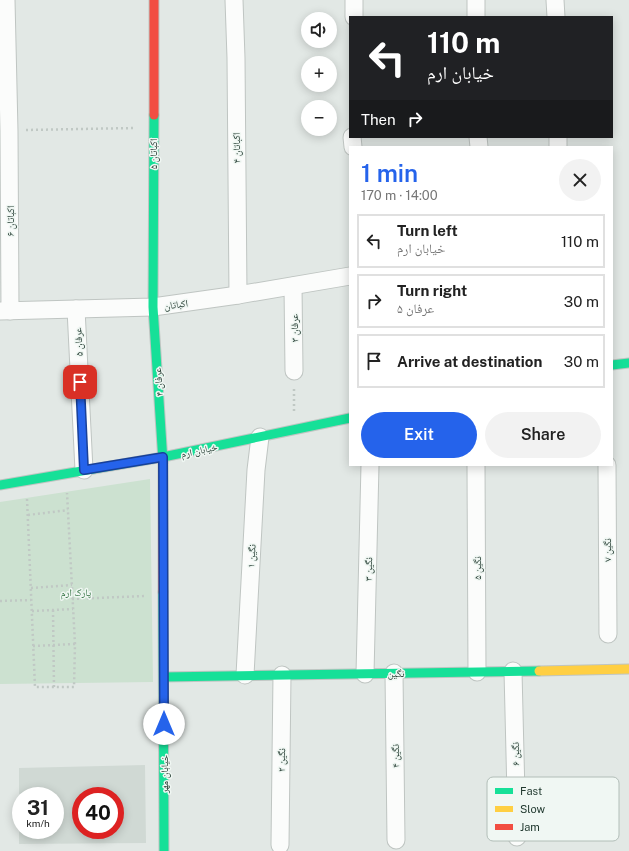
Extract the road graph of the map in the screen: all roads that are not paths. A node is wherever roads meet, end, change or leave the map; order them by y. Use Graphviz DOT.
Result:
graph roads {
  1 [pos="6,0"];
  2 [pos="154,0"];
  3 [pos="234,0"];
  4 [pos="354,0"];
  5 [pos="476,0"];
  6 [pos="556,0"];
  7 [pos="354,16"];
  8 [pos="476,16"];
  9 [pos="556,16"];
  10 [pos="349,276"];
  11 [pos="293,286"];
  12 [pos="238,295"];
  13 [pos="152,307"];
  14 [pos="76,309"];
  15 [pos="5,311"];
  16 [pos="629,363"];
  17 [pos="613,365"];
  18 [pos="294,371"];
  19 [pos="349,418"];
  20 [pos="260,437"];
  21 [pos="163,457"];
  22 [pos="370,466"];
  23 [pos="476,466"];
  24 [pos="607,466"];
  25 [pos="84,470"];
  26 [pos="0,485"];
  27 [pos="608,634"];
  28 [pos="629,669"];
  29 [pos="513,671"];
  30 [pos="477,672"];
  31 [pos="394,673"];
  32 [pos="365,674"];
  33 [pos="245,675"];
  34 [pos="282,675"];
  35 [pos="164,677"];
  36 [pos="516,777"];
  37 [pos="396,840"];
  38 [pos="280,845"];
  39 [pos="164,851"];
  1 -- 15 [label="street, اکباتان ۶"];
  2 -- 13 [label="street, اکباتان ۵"];
  3 -- 12 [label="street, اکباتان ۴"];
  4 -- 7 [label="street"];
  5 -- 8 [label="street"];
  6 -- 9 [label="street"];
  10 -- 11 [label="street, اکباتان"];
  11 -- 12 [label="street, اکباتان"];
  11 -- 18 [label="street, عرفان ۳"];
  12 -- 13 [label="street, اکباتان"];
  13 -- 14 [label="street, اکباتان"];
  13 -- 21 [label="street, عرفان ۴"];
  14 -- 15 [label="street, اکباتان"];
  14 -- 25 [label="street, عرفان ۵"];
  16 -- 17 [label="street"];
  19 -- 20 [label="street, خیابان ارم"];
  20 -- 21 [label="street, خیابان ارم"];
  20 -- 33 [label="street, نگین ۱"];
  21 -- 25 [label="street, خیابان ارم"];
  21 -- 35 [label="street, خیابان مهر"];
  22 -- 32 [label="street, نگین ۳"];
  23 -- 30 [label="street, نگین ۵"];
  24 -- 27 [label="street, نگین ۷"];
  25 -- 26 [label="street, خیابان ارم"];
  28 -- 29 [label="street, نگین"];
  29 -- 30 [label="street, نگین"];
  29 -- 36 [label="street, نگین ۶"];
  30 -- 31 [label="street, نگین"];
  31 -- 32 [label="street, نگین"];
  31 -- 37 [label="street, نگین ۴"];
  32 -- 34 [label="street, نگین"];
  33 -- 34 [label="street, نگین"];
  33 -- 35 [label="street, نگین"];
  34 -- 38 [label="street, نگین ۲"];
  35 -- 39 [label="street, خیابان مهر"];
}
